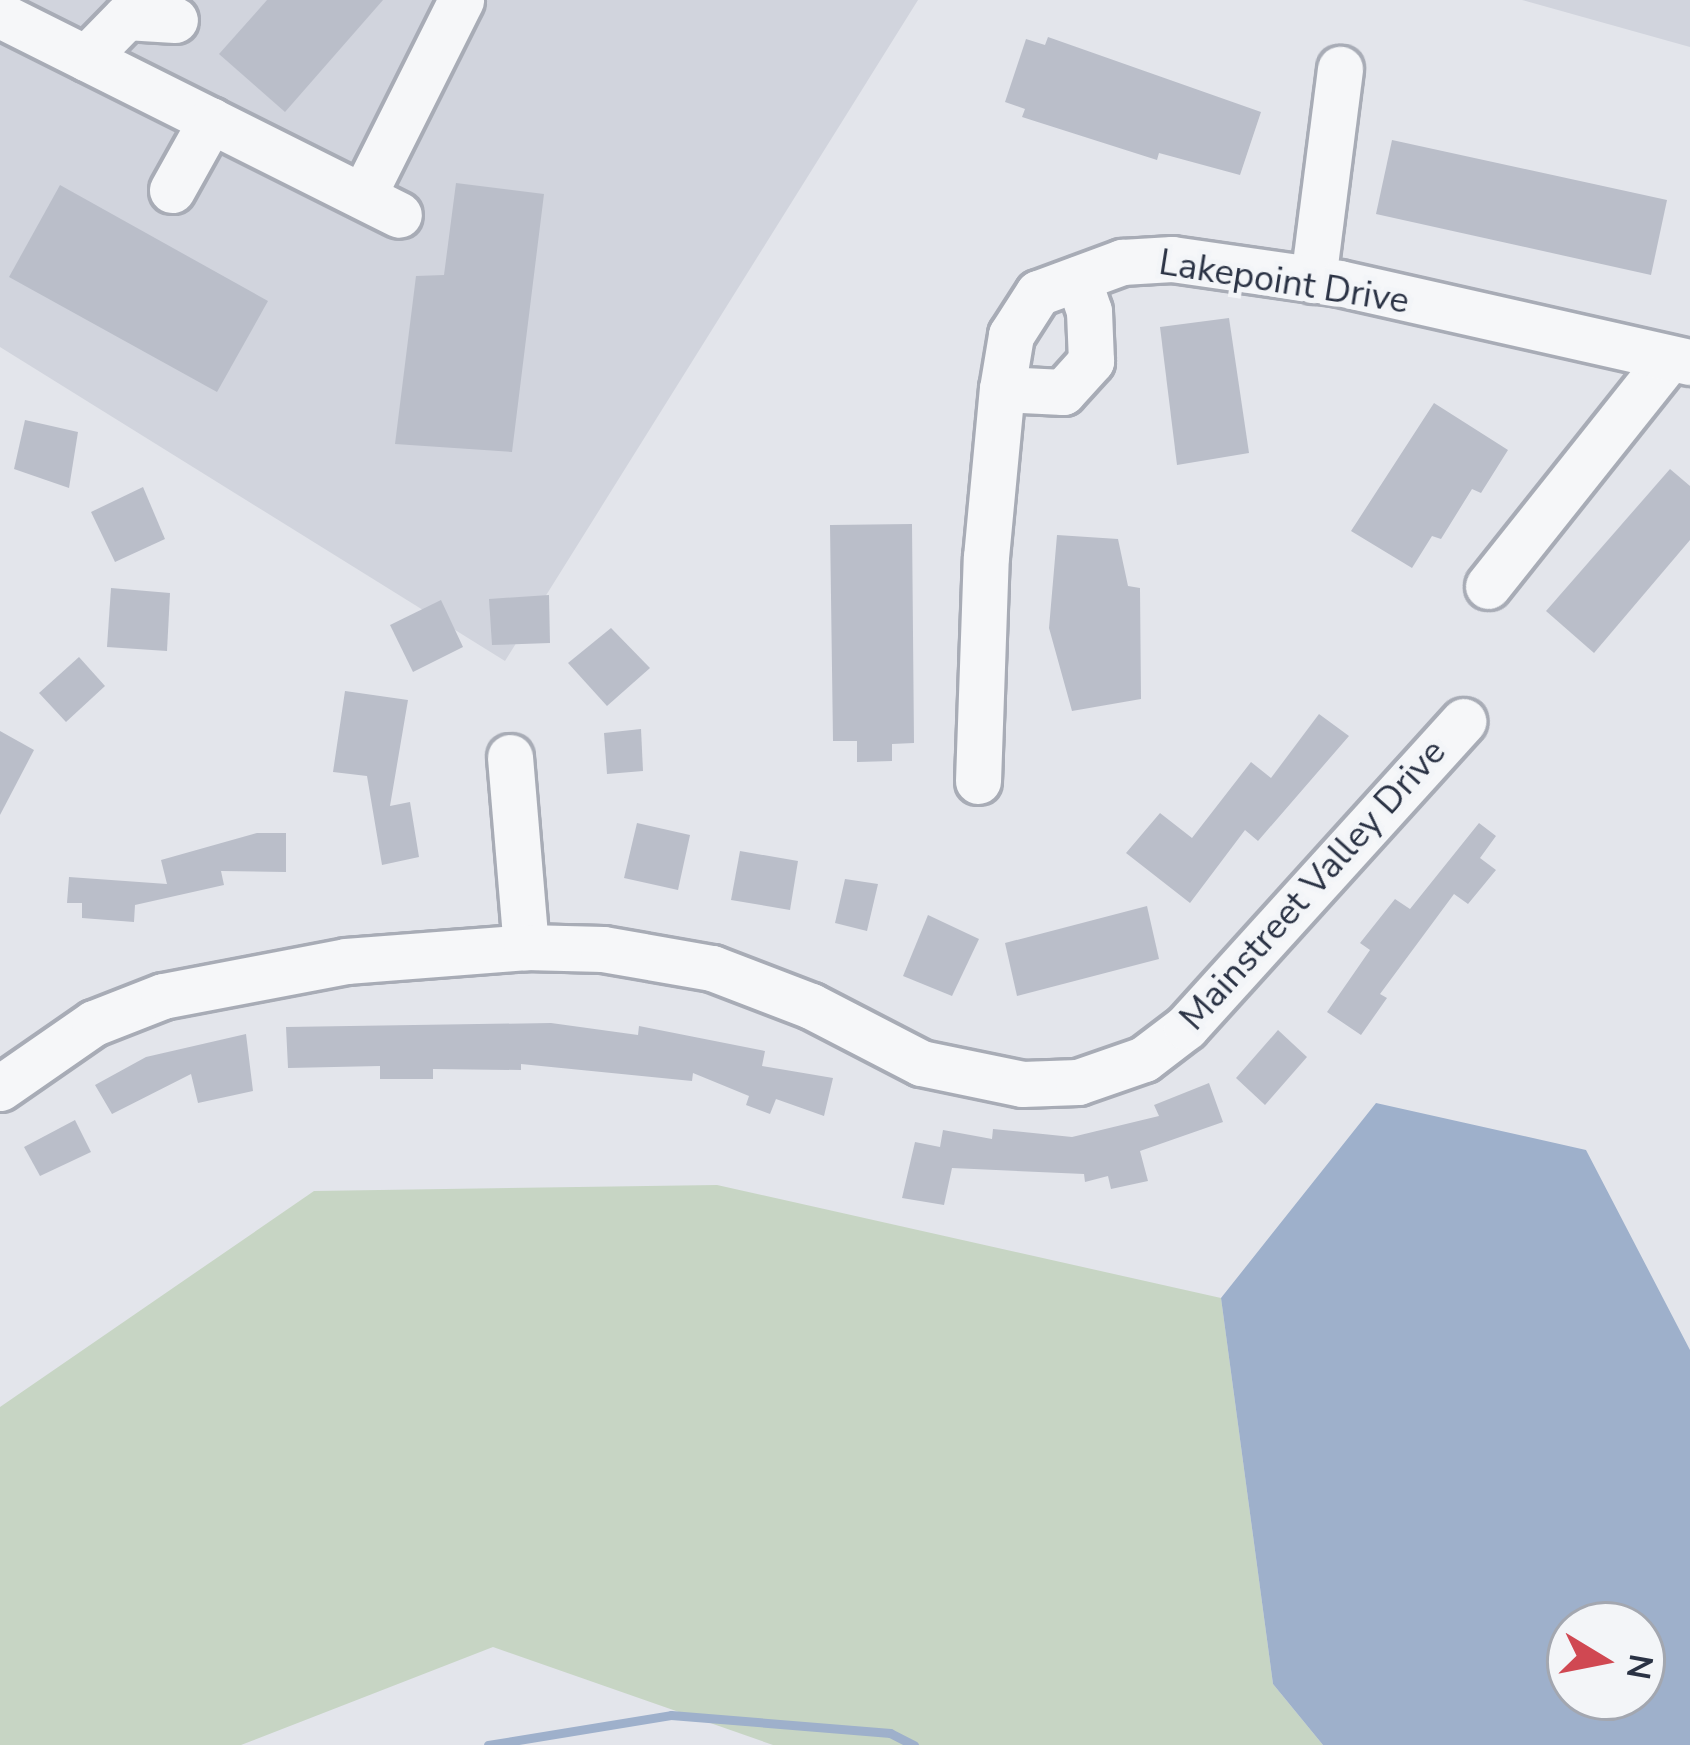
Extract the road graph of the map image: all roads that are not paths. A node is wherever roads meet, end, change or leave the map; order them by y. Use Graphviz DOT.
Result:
graph roads {
  1 [pos="461,0"];
  2 [pos="0,15"];
  3 [pos="175,20"];
  4 [pos="86,58"];
  5 [pos="1340,69"];
  6 [pos="211,120"];
  7 [pos="172,190"];
  8 [pos="1078,279"];
  9 [pos="1313,280"];
  10 [pos="1678,362"];
  11 [pos="1002,389"];
  12 [pos="1489,586"];
  13 [pos="1462,721"];
  14 [pos="510,757"];
  15 [pos="978,781"];
  16 [pos="526,947"];
  17 [pos="0,1088"];
  1 -- 6 [label="street"];
  2 -- 4 [label="street"];
  3 -- 4 [label="street"];
  4 -- 6 [label="street"];
  5 -- 9 [label="street"];
  6 -- 7 [label="street"];
  8 -- 9 [label="street, Lakepoint Drive"];
  8 -- 11 [label="street, Lakepoint Drive"];
  8 -- 11 [label="street"];
  9 -- 10 [label="street, Lakepoint Drive"];
  10 -- 12 [label="street, Lakepoint Drive"];
  11 -- 15 [label="street, Lakepoint Drive"];
  13 -- 16 [label="street, Mainstreet Valley Drive"];
  14 -- 16 [label="street"];
  16 -- 17 [label="street, Mainstreet Valley Drive"];
}
